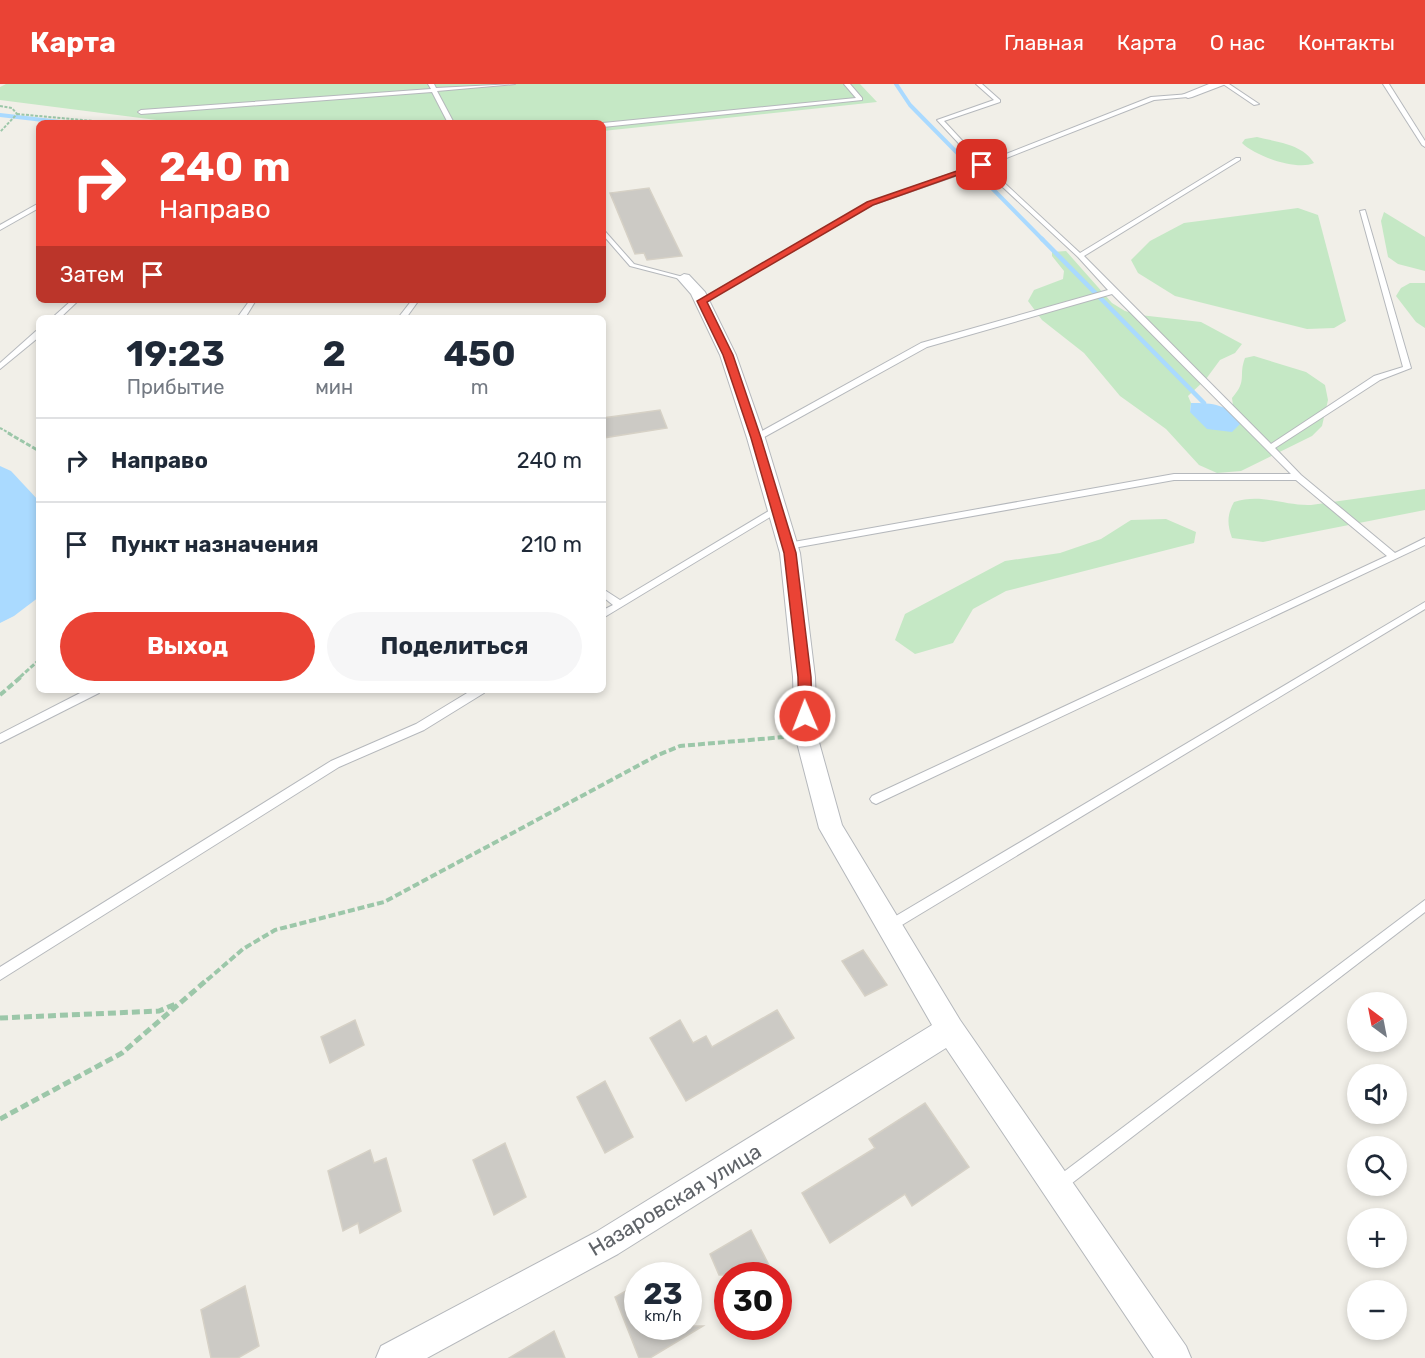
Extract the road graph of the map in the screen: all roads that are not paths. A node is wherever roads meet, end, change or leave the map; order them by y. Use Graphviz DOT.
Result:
graph roads {
  1 [pos="431,84"];
  2 [pos="512,84"];
  3 [pos="847,84"];
  4 [pos="979,84"];
  5 [pos="1220,84"];
  6 [pos="1226,84"];
  7 [pos="1386,84"];
  8 [pos="435,91"];
  9 [pos="1188,95"];
  10 [pos="1256,104"];
  11 [pos="141,112"];
  12 [pos="450,120"];
  13 [pos="606,125"];
  14 [pos="1425,145"];
  15 [pos="1238,159"];
  16 [pos="982,165"];
  17 [pos="36,207"];
  18 [pos="1363,211"];
  19 [pos="0,228"];
  20 [pos="606,235"];
  21 [pos="1080,256"];
  22 [pos="684,278"];
  23 [pos="1113,291"];
  24 [pos="702,301"];
  25 [pos="73,303"];
  26 [pos="414,303"];
  27 [pos="59,315"];
  28 [pos="404,315"];
  29 [pos="36,336"];
  30 [pos="0,367"];
  31 [pos="756,438"];
  32 [pos="1270,448"];
  33 [pos="1298,477"];
  34 [pos="777,509"];
  35 [pos="1425,540"];
  36 [pos="788,546"];
  37 [pos="1394,557"];
  38 [pos="606,594"];
  39 [pos="620,605"];
  40 [pos="1425,605"];
  41 [pos="606,613"];
  42 [pos="89,693"];
  43 [pos="475,693"];
  44 [pos="0,739"];
  45 [pos="876,799"];
  46 [pos="1425,905"];
  47 [pos="888,927"];
  48 [pos="0,974"];
  49 [pos="950,1030"];
  50 [pos="1057,1186"];
  51 [pos="393,1358"];
  52 [pos="1174,1358"];
  1 -- 8 [label="lane"];
  2 -- 8 [label="lane"];
  3 -- 13 [label="lane"];
  4 -- 16 [label="lane"];
  5 -- 9 [label="street"];
  6 -- 10 [label="lane"];
  7 -- 14 [label="lane"];
  8 -- 11 [label="lane"];
  8 -- 12 [label="lane"];
  9 -- 16 [label="lane"];
  15 -- 21 [label="lane"];
  16 -- 21 [label="lane"];
  16 -- 24 [label="lane"];
  17 -- 19 [label="lane"];
  18 -- 32 [label="lane"];
  20 -- 22 [label="lane"];
  21 -- 23 [label="lane"];
  22 -- 24 [label="street"];
  23 -- 31 [label="lane"];
  23 -- 32 [label="lane"];
  24 -- 31 [label="street"];
  25 -- 27 [label="lane"];
  26 -- 28 [label="lane"];
  29 -- 30 [label="lane"];
  31 -- 34 [label="street"];
  32 -- 33 [label="lane"];
  33 -- 36 [label="lane"];
  33 -- 37 [label="lane"];
  34 -- 36 [label="street"];
  34 -- 39 [label="lane"];
  35 -- 37 [label="lane"];
  36 -- 47 [label="street"];
  37 -- 45 [label="lane"];
  38 -- 39 [label="lane"];
  39 -- 41 [label="lane"];
  40 -- 47 [label="lane"];
  42 -- 44 [label="lane"];
  43 -- 48 [label="lane"];
  46 -- 50 [label="lane"];
  47 -- 49 [label="street"];
  49 -- 50 [label="street"];
  49 -- 51 [label="street, Назаровская улица"];
  50 -- 52 [label="street"];
}
